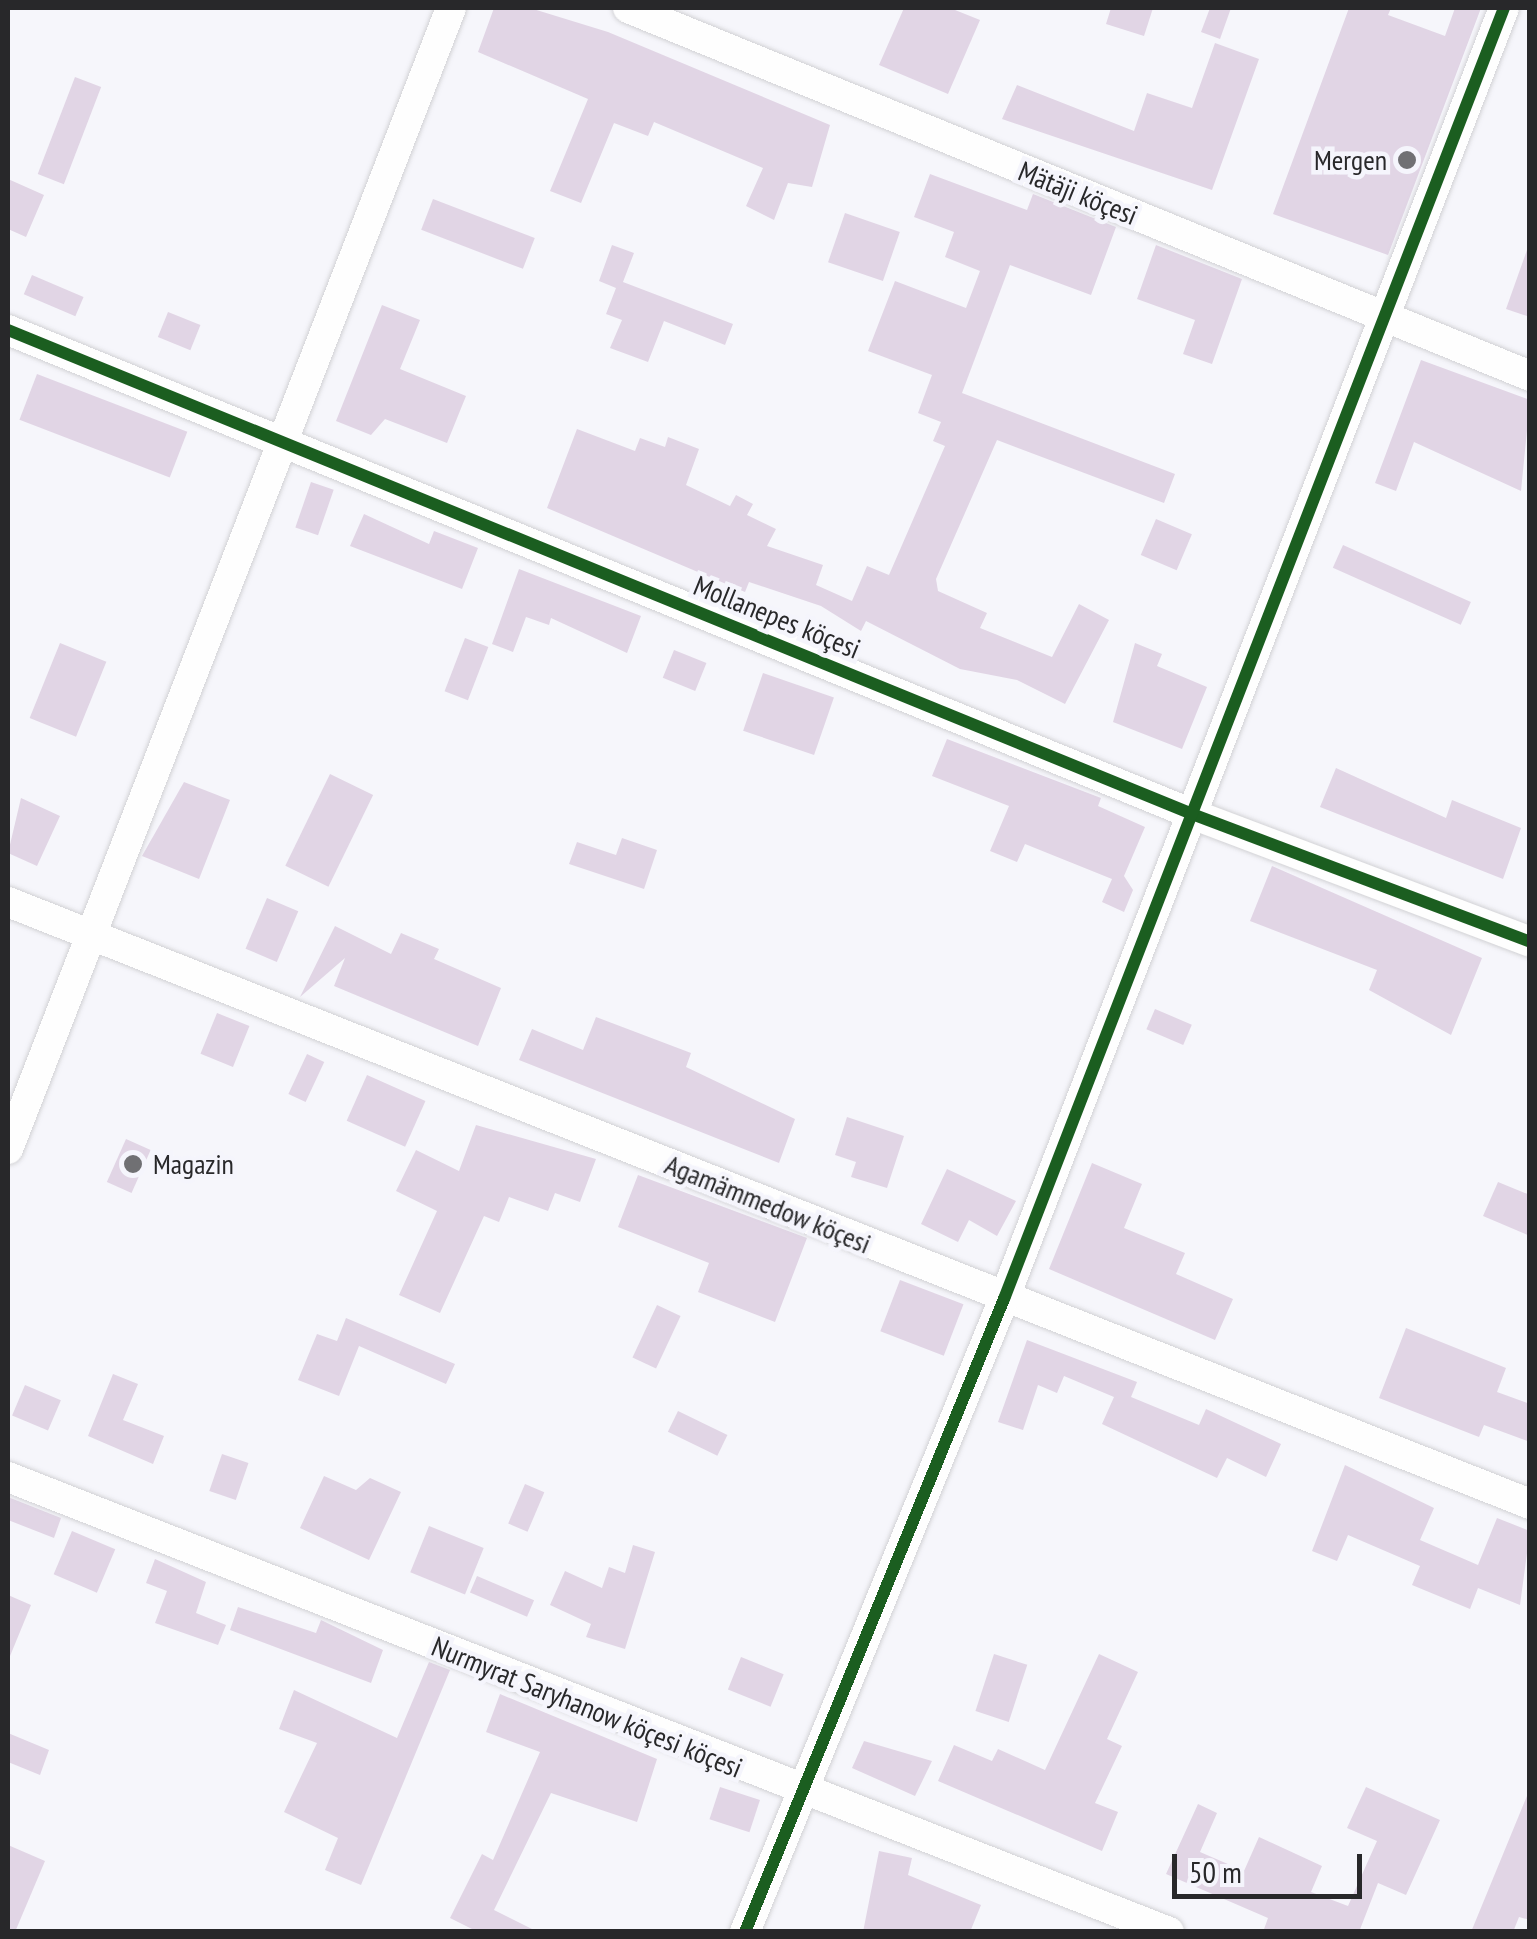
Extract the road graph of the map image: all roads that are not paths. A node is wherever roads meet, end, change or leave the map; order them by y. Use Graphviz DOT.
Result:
graph roads {
  1 [pos="451,8"];
  2 [pos="628,8"];
  3 [pos="1504,8"];
  4 [pos="1380,316"];
  5 [pos="8,330"];
  6 [pos="1530,376"];
  7 [pos="281,440"];
  8 [pos="1192,814"];
  9 [pos="8,902"];
  10 [pos="88,933"];
  11 [pos="1530,942"];
  12 [pos="8,1149"];
  13 [pos="1004,1299"];
  14 [pos="8,1477"];
  15 [pos="1530,1504"];
  16 [pos="799,1791"];
  17 [pos="745,1932"];
  18 [pos="1169,1932"];
  1 -- 7 [label="street"];
  2 -- 4 [label="street, Mätäji köçesi"];
  3 -- 4 [label="street"];
  4 -- 6 [label="street, Mätäji köçesi"];
  4 -- 8 [label="street"];
  5 -- 7 [label="street, Mollanepes köçesi"];
  7 -- 8 [label="street, Mollanepes köçesi"];
  7 -- 10 [label="street"];
  8 -- 11 [label="street, Mollanepes köçesi"];
  8 -- 13 [label="street"];
  9 -- 10 [label="street, Agamämmedow köçesi"];
  10 -- 12 [label="street"];
  10 -- 13 [label="street, Agamämmedow köçesi"];
  13 -- 15 [label="street, Agamämmedow köçesi"];
  13 -- 16 [label="street"];
  14 -- 16 [label="street, Nurmyrat Saryhanow köçesi köçesi"];
  16 -- 17 [label="street"];
  16 -- 18 [label="street, Nurmyrat Saryhanow köçesi köçesi"];
}
